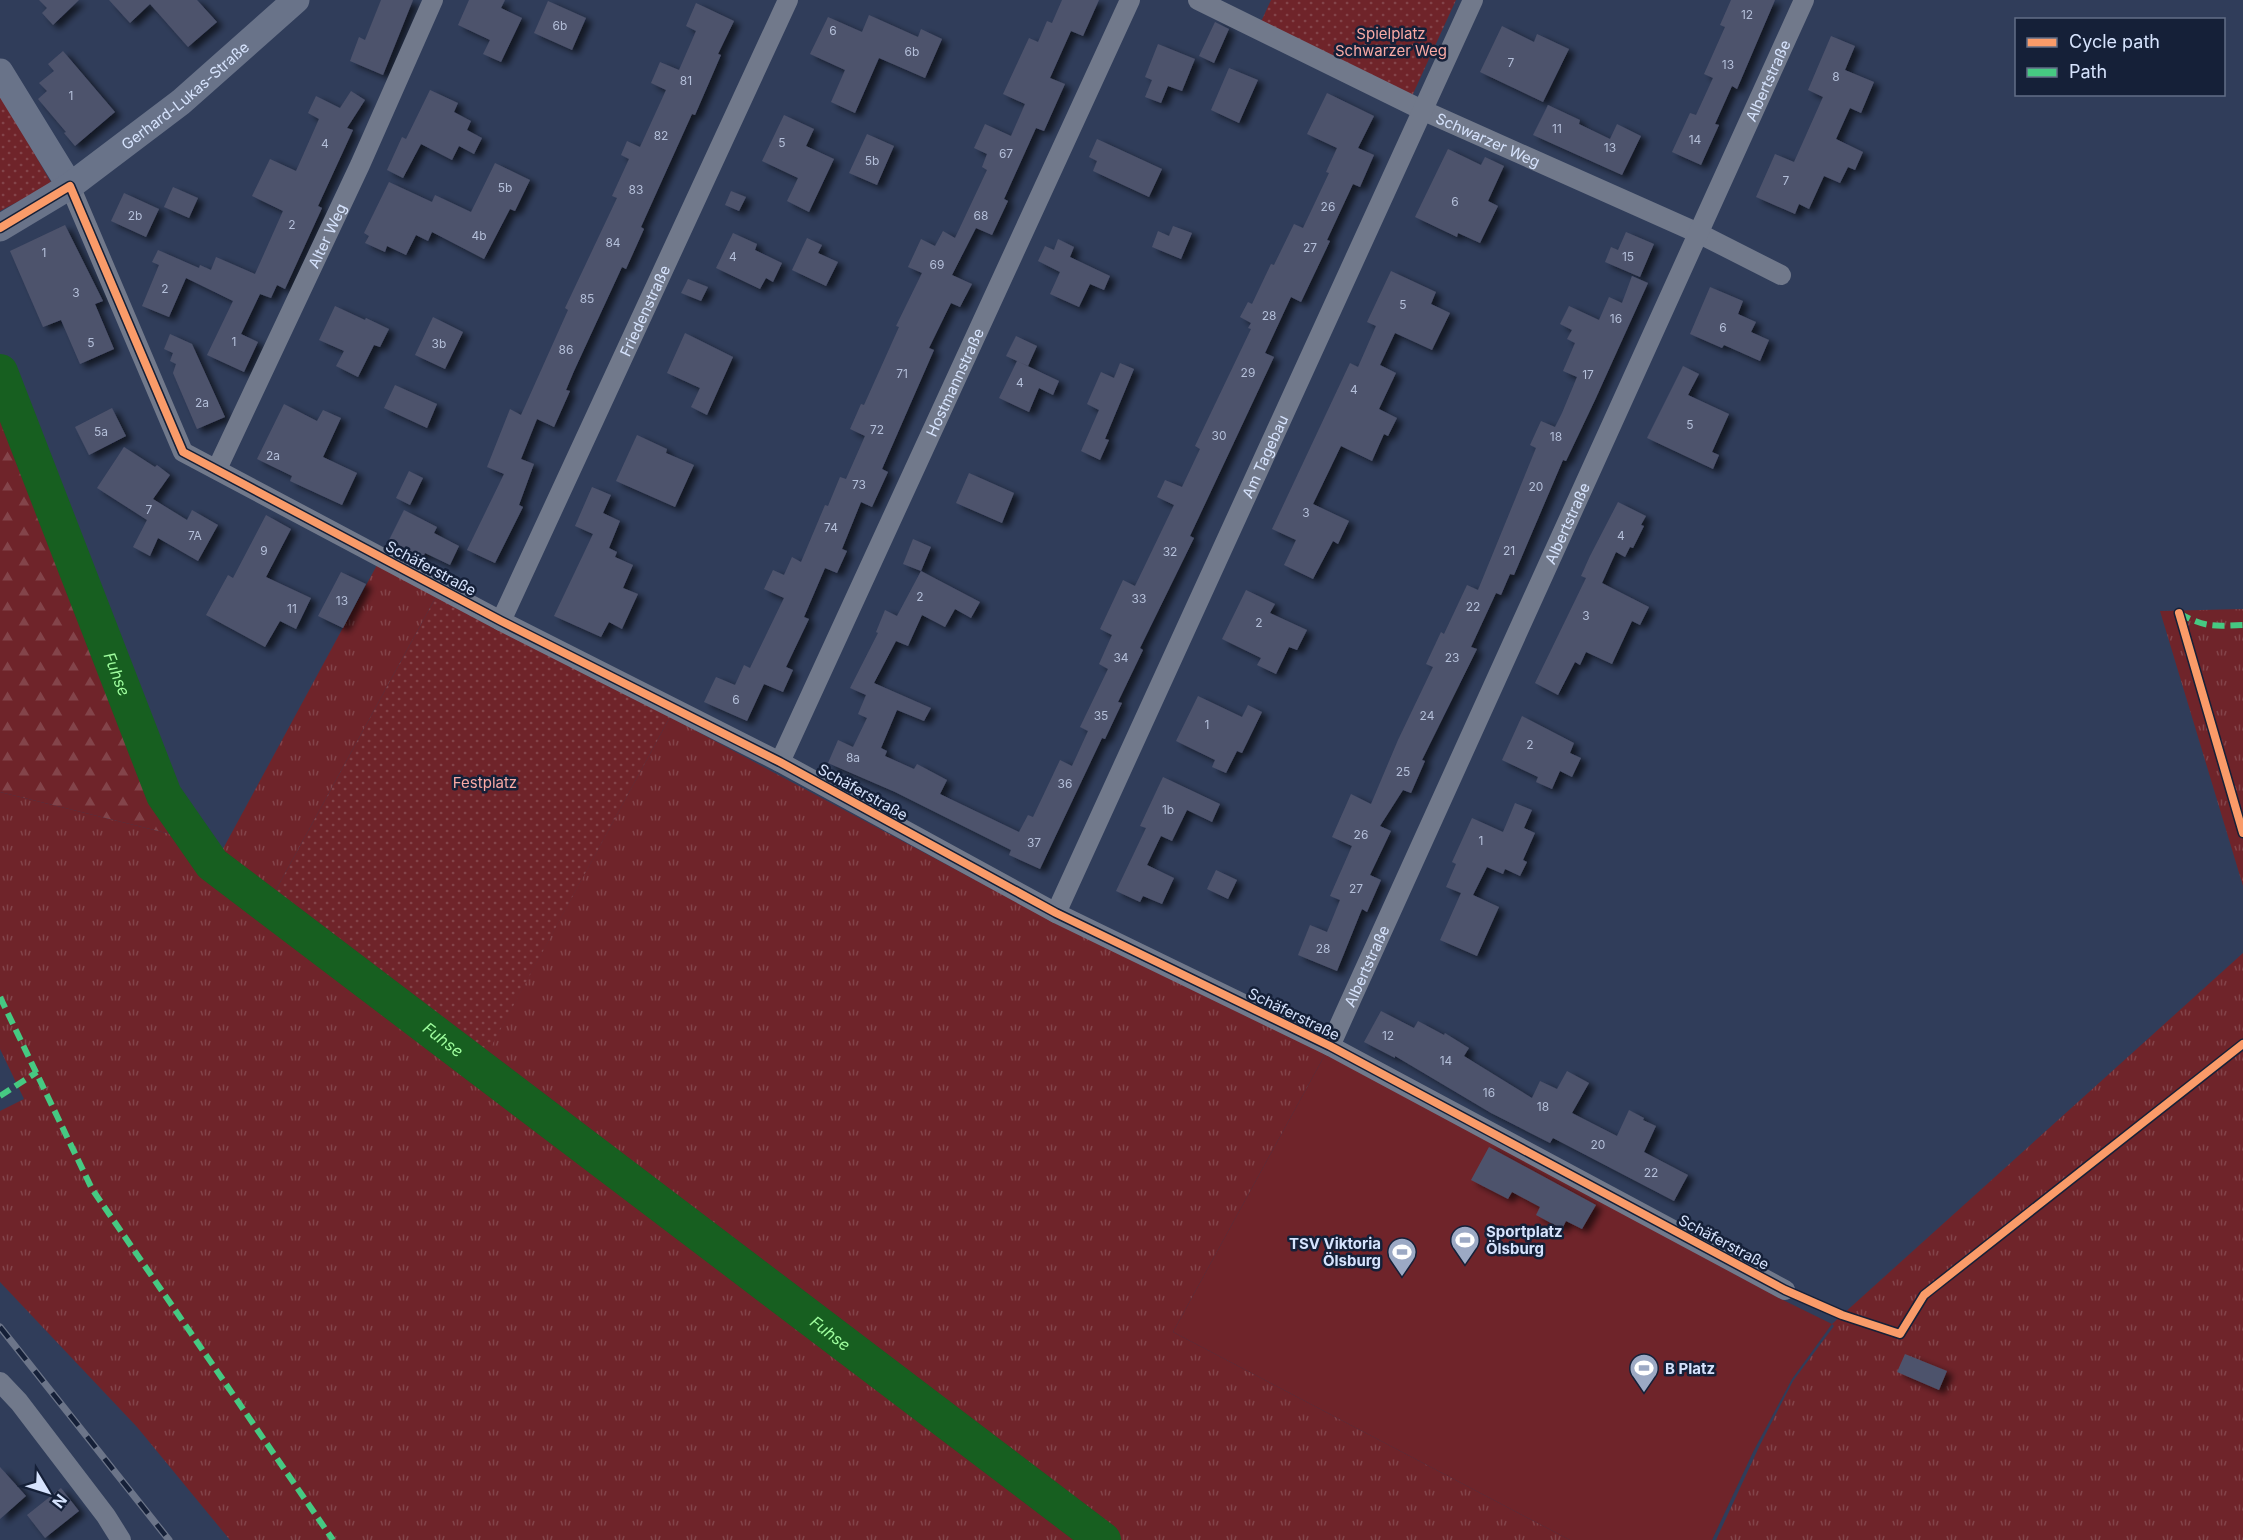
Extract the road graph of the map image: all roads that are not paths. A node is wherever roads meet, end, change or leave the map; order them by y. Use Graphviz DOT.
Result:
graph roads {
  1 [pos="296,0"];
  2 [pos="433,0"];
  3 [pos="788,0"];
  4 [pos="1130,0"];
  5 [pos="1198,0"];
  6 [pos="1473,0"];
  7 [pos="1804,0"];
  8 [pos="0,72"];
  9 [pos="1422,110"];
  10 [pos="70,186"];
  11 [pos="0,228"];
  12 [pos="1698,233"];
  13 [pos="1781,275"];
  14 [pos="217,469"];
  15 [pos="501,621"];
  16 [pos="780,762"];
  17 [pos="1056,913"];
  18 [pos="1330,1046"];
  19 [pos="1785,1290"];
  20 [pos="0,1382"];
  21 [pos="122,1540"];
  1 -- 10 [label="street, Gerhard-Lukas-Straße"];
  2 -- 14 [label="street, Alter Weg"];
  3 -- 15 [label="street, Friedenstraße"];
  4 -- 16 [label="street, Hostmannstraße"];
  5 -- 9 [label="street, Schwarzer Weg"];
  6 -- 9 [label="street, Am Tagebau"];
  7 -- 12 [label="street, Albertstraße"];
  8 -- 10 [label="street"];
  9 -- 12 [label="street, Schwarzer Weg"];
  9 -- 17 [label="street, Am Tagebau"];
  10 -- 11 [label="street, Gerhard-Lukas-Straße"];
  10 -- 14 [label="street, Schäferstraße"];
  12 -- 13 [label="street, Schwarzer Weg"];
  12 -- 18 [label="street, Albertstraße"];
  14 -- 15 [label="street, Schäferstraße"];
  15 -- 16 [label="street, Schäferstraße"];
  16 -- 17 [label="street, Schäferstraße"];
  17 -- 18 [label="street, Schäferstraße"];
  18 -- 19 [label="street, Schäferstraße"];
  20 -- 21 [label="street"];
}
